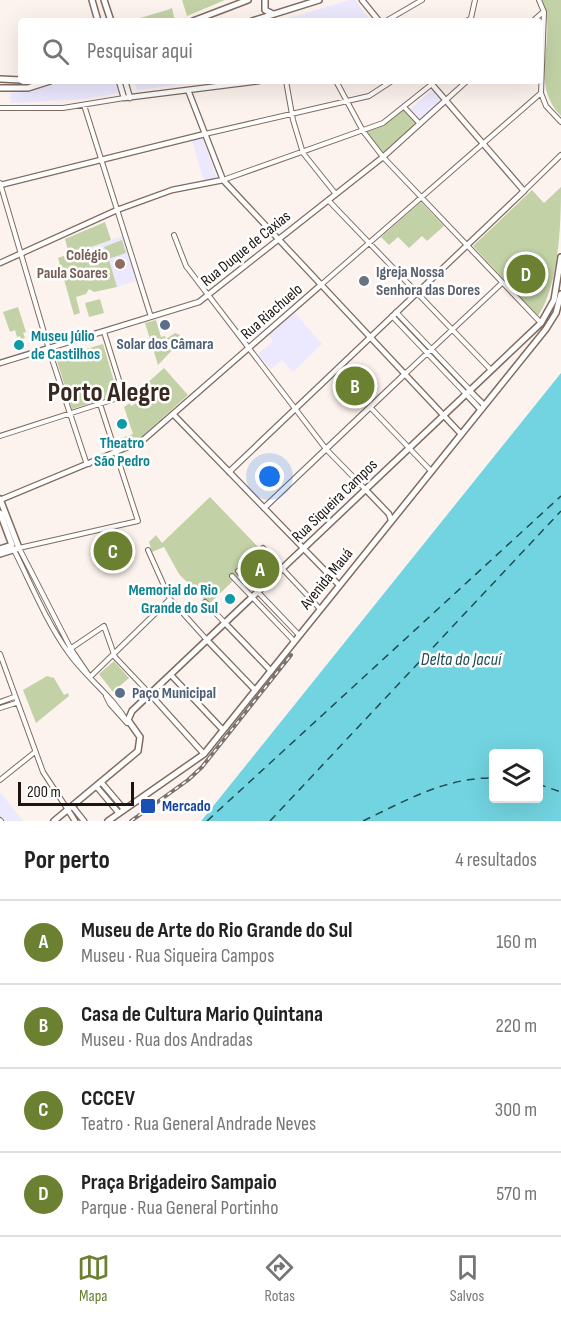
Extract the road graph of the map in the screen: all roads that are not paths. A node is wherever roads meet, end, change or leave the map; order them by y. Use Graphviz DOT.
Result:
graph roads {
  1 [pos="92,0"];
  2 [pos="248,0"];
  3 [pos="264,0"];
  4 [pos="325,0"];
  5 [pos="362,0"];
  6 [pos="422,0"];
  7 [pos="475,0"];
  8 [pos="539,0"];
  9 [pos="317,1"];
  10 [pos="105,3"];
  11 [pos="95,9"];
  12 [pos="544,12"];
  13 [pos="276,14"];
  14 [pos="97,18"];
  15 [pos="110,18"];
  16 [pos="201,18"];
  17 [pos="262,18"];
  18 [pos="377,18"];
  19 [pos="391,18"];
  20 [pos="471,18"];
  21 [pos="537,18"];
  22 [pos="543,39"];
  23 [pos="0,80"];
  24 [pos="18,80"];
  25 [pos="41,84"];
  26 [pos="120,84"];
  27 [pos="125,84"];
  28 [pos="235,84"];
  29 [pos="287,84"];
  30 [pos="338,84"];
  31 [pos="388,84"];
  32 [pos="429,84"];
  33 [pos="433,84"];
  34 [pos="464,84"];
  35 [pos="541,84"];
  36 [pos="0,88"];
  37 [pos="188,90"];
  38 [pos="541,93"];
  39 [pos="127,98"];
  40 [pos="346,100"];
  41 [pos="446,100"];
  42 [pos="534,100"];
  43 [pos="84,105"];
  44 [pos="546,106"];
  45 [pos="0,108"];
  46 [pos="405,108"];
  47 [pos="292,112"];
  48 [pos="561,122"];
  49 [pos="420,124"];
  50 [pos="363,130"];
  51 [pos="205,134"];
  52 [pos="484,144"];
  53 [pos="303,153"];
  54 [pos="561,155"];
  55 [pos="383,157"];
  56 [pos="100,158"];
  57 [pos="223,180"];
  58 [pos="0,184"];
  59 [pos="524,191"];
  60 [pos="335,193"];
  61 [pos="421,197"];
  62 [pos="327,200"];
  63 [pos="117,210"];
  64 [pos="174,235"];
  65 [pos="278,238"];
  66 [pos="368,244"];
  67 [pos="467,246"];
  68 [pos="21,254"];
  69 [pos="561,257"];
  70 [pos="0,263"];
  71 [pos="502,283"];
  72 [pos="322,284"];
  73 [pos="417,293"];
  74 [pos="561,294"];
  75 [pos="209,295"];
  76 [pos="394,314"];
  77 [pos="151,317"];
  78 [pos="541,323"];
  79 [pos="452,330"];
  80 [pos="414,331"];
  81 [pos="104,332"];
  82 [pos="410,335"];
  83 [pos="371,336"];
  84 [pos="49,348"];
  85 [pos="249,348"];
  86 [pos="429,352"];
  87 [pos="0,363"];
  88 [pos="446,369"];
  89 [pos="492,371"];
  90 [pos="406,373"];
  91 [pos="456,376"];
  92 [pos="452,380"];
  93 [pos="468,393"];
  94 [pos="100,404"];
  95 [pos="370,407"];
  96 [pos="482,407"];
  97 [pos="295,409"];
  98 [pos="69,412"];
  99 [pos="173,414"];
  100 [pos="445,415"];
  101 [pos="460,434"];
  102 [pos="0,436"];
  103 [pos="409,448"];
  104 [pos="326,449"];
  105 [pos="115,454"];
  106 [pos="90,464"];
  107 [pos="431,471"];
  108 [pos="229,472"];
  109 [pos="366,490"];
  110 [pos="0,500"];
  111 [pos="264,508"];
  112 [pos="0,513"];
  113 [pos="391,520"];
  114 [pos="15,547"];
  115 [pos="263,548"];
  116 [pos="0,549"];
  117 [pos="304,549"];
  118 [pos="148,550"];
  119 [pos="0,554"];
  120 [pos="283,569"];
  121 [pos="238,571"];
  122 [pos="232,576"];
  123 [pos="245,578"];
  124 [pos="239,583"];
  125 [pos="251,584"];
  126 [pos="339,585"];
  127 [pos="245,590"];
  128 [pos="258,592"];
  129 [pos="252,597"];
  130 [pos="170,599"];
  131 [pos="205,602"];
  132 [pos="320,609"];
  133 [pos="225,623"];
  134 [pos="299,635"];
  135 [pos="207,640"];
  136 [pos="294,641"];
  137 [pos="69,650"];
  138 [pos="114,652"];
  139 [pos="0,654"];
  140 [pos="271,671"];
  141 [pos="171,675"];
  142 [pos="90,677"];
  143 [pos="255,690"];
  144 [pos="150,694"];
  145 [pos="15,700"];
  146 [pos="0,702"];
  147 [pos="0,708"];
  148 [pos="129,725"];
  149 [pos="223,730"];
  150 [pos="35,752"];
  151 [pos="204,754"];
  152 [pos="0,780"];
  153 [pos="99,784"];
  154 [pos="70,808"];
  155 [pos="121,811"];
  156 [pos="54,821"];
  157 [pos="75,821"];
  158 [pos="84,821"];
  159 [pos="108,821"];
  1 -- 11 [label="main road"];
  2 -- 16 [label="main road"];
  3 -- 13 [label="main road"];
  4 -- 9 [label="street"];
  5 -- 18 [label="street"];
  6 -- 19 [label="street"];
  7 -- 20 [label="street"];
  8 -- 12 [label="street"];
  9 -- 13 [label="main road"];
  10 -- 11 [label="main road"];
  10 -- 15 [label="main road"];
  11 -- 14 [label="main road"];
  12 -- 21 [label="street"];
  12 -- 22 [label="street"];
  13 -- 17 [label="main road"];
  23 -- 24 [label="main road"];
  25 -- 36 [label="main road"];
  26 -- 39 [label="street"];
  27 -- 39 [label="street"];
  28 -- 37 [label="street"];
  29 -- 47 [label="street"];
  30 -- 40 [label="street"];
  31 -- 40 [label="street"];
  32 -- 46 [label="street"];
  33 -- 41 [label="street"];
  34 -- 41 [label="street, Rua Duque de Caxias"];
  35 -- 38 [label="street"];
  37 -- 39 [label="street"];
  37 -- 51 [label="street"];
  38 -- 42 [label="street, Rua Riachuelo"];
  38 -- 44 [label="street"];
  39 -- 43 [label="street"];
  40 -- 47 [label="street"];
  40 -- 50 [label="street"];
  41 -- 49 [label="street, Rua Duque de Caxias"];
  41 -- 52 [label="street"];
  42 -- 44 [label="street"];
  42 -- 52 [label="street, Rua Riachuelo"];
  43 -- 45 [label="street"];
  43 -- 56 [label="street"];
  44 -- 48 [label="street"];
  46 -- 49 [label="street"];
  46 -- 50 [label="street"];
  47 -- 51 [label="street"];
  47 -- 53 [label="street"];
  49 -- 55 [label="street, Rua Duque de Caxias"];
  50 -- 53 [label="street"];
  50 -- 55 [label="street"];
  51 -- 56 [label="street"];
  51 -- 57 [label="street"];
  52 -- 59 [label="street"];
  52 -- 61 [label="street, Rua Riachuelo"];
  53 -- 57 [label="street"];
  53 -- 60 [label="street"];
  54 -- 59 [label="street"];
  55 -- 60 [label="street, Rua Duque de Caxias"];
  55 -- 61 [label="street"];
  56 -- 58 [label="street"];
  56 -- 63 [label="street"];
  57 -- 63 [label="street"];
  57 -- 65 [label="street"];
  58 -- 68 [label="street"];
  59 -- 67 [label="street"];
  60 -- 62 [label="street, Rua Duque de Caxias"];
  61 -- 66 [label="street, Rua Riachuelo"];
  61 -- 67 [label="street"];
  62 -- 65 [label="street, Rua Duque de Caxias"];
  62 -- 66 [label="street"];
  63 -- 68 [label="street"];
  63 -- 77 [label="street"];
  64 -- 75 [label="street"];
  65 -- 72 [label="street"];
  65 -- 75 [label="street, Rua Duque de Caxias"];
  66 -- 72 [label="street, Rua Riachuelo"];
  66 -- 73 [label="street"];
  67 -- 71 [label="street"];
  67 -- 73 [label="street"];
  68 -- 70 [label="street"];
  68 -- 84 [label="street"];
  69 -- 78 [label="main road, Rua Siqueira Campos"];
  71 -- 78 [label="street"];
  71 -- 79 [label="street"];
  72 -- 83 [label="street"];
  72 -- 85 [label="street, Rua Riachuelo"];
  73 -- 76 [label="street"];
  73 -- 79 [label="street"];
  74 -- 96 [label="main road, Avenida Mauá"];
  75 -- 77 [label="street, Rua Duque de Caxias"];
  75 -- 85 [label="street"];
  76 -- 80 [label="street"];
  76 -- 82 [label="street"];
  76 -- 83 [label="street"];
  77 -- 81 [label="street, Rua Duque de Caxias"];
  78 -- 89 [label="main road, Rua Siqueira Campos"];
  79 -- 86 [label="street"];
  79 -- 89 [label="street"];
  80 -- 82 [label="street"];
  80 -- 86 [label="street"];
  81 -- 84 [label="street, Rua Duque de Caxias"];
  81 -- 94 [label="street"];
  82 -- 86 [label="street"];
  83 -- 90 [label="street"];
  83 -- 97 [label="street"];
  84 -- 87 [label="street, Rua Duque de Caxias"];
  84 -- 98 [label="street"];
  85 -- 97 [label="street"];
  85 -- 99 [label="street, Rua Riachuelo"];
  86 -- 88 [label="street"];
  86 -- 90 [label="street"];
  88 -- 91 [label="street"];
  88 -- 92 [label="street"];
  89 -- 93 [label="main road, Rua Siqueira Campos"];
  90 -- 95 [label="street"];
  90 -- 100 [label="street"];
  91 -- 92 [label="street"];
  91 -- 93 [label="street"];
  92 -- 93 [label="street"];
  93 -- 96 [label="street"];
  93 -- 100 [label="main road, Rua Siqueira Campos"];
  94 -- 98 [label="street"];
  94 -- 105 [label="street"];
  95 -- 103 [label="street"];
  95 -- 104 [label="street"];
  96 -- 101 [label="main road, Avenida Mauá"];
  97 -- 104 [label="street"];
  97 -- 108 [label="street"];
  98 -- 102 [label="street"];
  98 -- 106 [label="street"];
  99 -- 105 [label="street, Rua Riachuelo"];
  99 -- 108 [label="street"];
  100 -- 101 [label="street"];
  100 -- 103 [label="main road, Rua Siqueira Campos"];
  101 -- 107 [label="main road, Avenida Mauá"];
  103 -- 107 [label="street"];
  103 -- 109 [label="main road, Rua Siqueira Campos"];
  104 -- 109 [label="street"];
  104 -- 111 [label="street"];
  105 -- 106 [label="street, Rua Riachuelo"];
  105 -- 114 [label="street"];
  106 -- 110 [label="street, Rua Riachuelo"];
  107 -- 113 [label="main road, Avenida Mauá"];
  108 -- 111 [label="street"];
  109 -- 113 [label="street"];
  109 -- 117 [label="main road, Rua Siqueira Campos"];
  110 -- 114 [label="main road"];
  111 -- 117 [label="street"];
  112 -- 114 [label="main road"];
  113 -- 126 [label="main road, Avenida Mauá"];
  114 -- 116 [label="main road"];
  114 -- 119 [label="main road"];
  114 -- 137 [label="street"];
  115 -- 120 [label="street"];
  117 -- 120 [label="main road, Rua Siqueira Campos"];
  117 -- 126 [label="street"];
  118 -- 130 [label="street"];
  120 -- 128 [label="main road, Rua Siqueira Campos"];
  120 -- 132 [label="street"];
  121 -- 123 [label="street"];
  122 -- 124 [label="street"];
  123 -- 124 [label="street"];
  123 -- 125 [label="street"];
  124 -- 127 [label="street"];
  125 -- 127 [label="street"];
  125 -- 128 [label="street"];
  126 -- 132 [label="main road, Avenida Mauá"];
  127 -- 129 [label="street"];
  128 -- 129 [label="main road, Rua Siqueira Campos"];
  128 -- 134 [label="street"];
  129 -- 133 [label="main road, Rua Siqueira Campos"];
  129 -- 136 [label="street"];
  130 -- 135 [label="street"];
  130 -- 138 [label="street"];
  131 -- 133 [label="street"];
  132 -- 134 [label="main road, Avenida Mauá"];
  133 -- 135 [label="main road, Rua Siqueira Campos"];
  133 -- 140 [label="street"];
  134 -- 136 [label="main road, Avenida Mauá"];
  135 -- 141 [label="main road, Rua Siqueira Campos"];
  135 -- 143 [label="street"];
  136 -- 140 [label="main road, Avenida Mauá"];
  137 -- 138 [label="street"];
  137 -- 142 [label="street"];
  138 -- 142 [label="street"];
  138 -- 144 [label="street"];
  139 -- 145 [label="street"];
  140 -- 143 [label="main road, Avenida Mauá"];
  141 -- 144 [label="main road, Rua Siqueira Campos"];
  141 -- 149 [label="street"];
  142 -- 148 [label="street"];
  143 -- 149 [label="main road, Avenida Mauá"];
  144 -- 148 [label="main road, Rua Siqueira Campos"];
  144 -- 151 [label="street"];
  145 -- 146 [label="street"];
  145 -- 147 [label="street"];
  145 -- 150 [label="street"];
  148 -- 153 [label="main road"];
  149 -- 151 [label="main road, Avenida Mauá"];
  150 -- 152 [label="street"];
  150 -- 154 [label="street"];
  151 -- 155 [label="main road, Avenida Mauá"];
  153 -- 154 [label="main road"];
  153 -- 155 [label="street"];
  154 -- 156 [label="main road"];
  154 -- 157 [label="street"];
  154 -- 158 [label="street"];
  155 -- 159 [label="main road, Avenida Mauá"];
}
